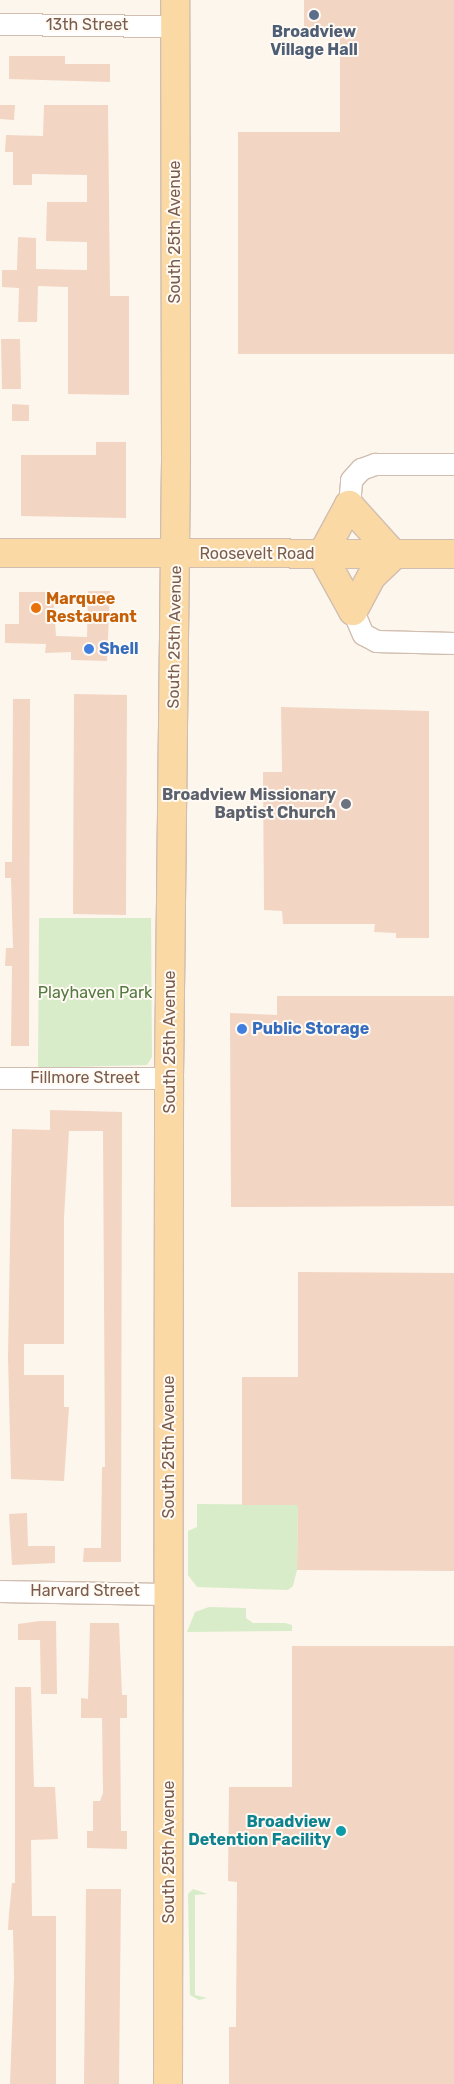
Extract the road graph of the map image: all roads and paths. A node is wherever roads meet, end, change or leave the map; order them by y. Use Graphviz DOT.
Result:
graph roads {
  1 [pos="175,13"];
  2 [pos="0,24"];
  3 [pos="454,464"];
  4 [pos="349,505"];
  5 [pos="0,554"];
  6 [pos="176,554"];
  7 [pos="454,554"];
  8 [pos="322,555"];
  9 [pos="394,555"];
  10 [pos="353,611"];
  11 [pos="454,643"];
  12 [pos="0,1078"];
  13 [pos="169,1078"];
  14 [pos="0,1591"];
  15 [pos="169,1594"];
  16 [pos="168,2084"];
  1 -- 2 [label="street, 13th Street"];
  1 -- 6 [label="main road, South 25th Avenue"];
  3 -- 4 [label="street"];
  4 -- 8 [label="main road"];
  4 -- 9 [label="main road"];
  5 -- 6 [label="main road, Roosevelt Road"];
  6 -- 8 [label="main road, Roosevelt Road"];
  6 -- 13 [label="main road, South 25th Avenue"];
  7 -- 9 [label="main road, Roosevelt Road"];
  8 -- 9 [label="main road, Roosevelt Road"];
  8 -- 10 [label="main road"];
  9 -- 10 [label="main road"];
  10 -- 11 [label="street"];
  12 -- 13 [label="street, Fillmore Street"];
  13 -- 15 [label="main road, South 25th Avenue"];
  14 -- 15 [label="street, Harvard Street"];
  15 -- 16 [label="main road, South 25th Avenue"];
}
